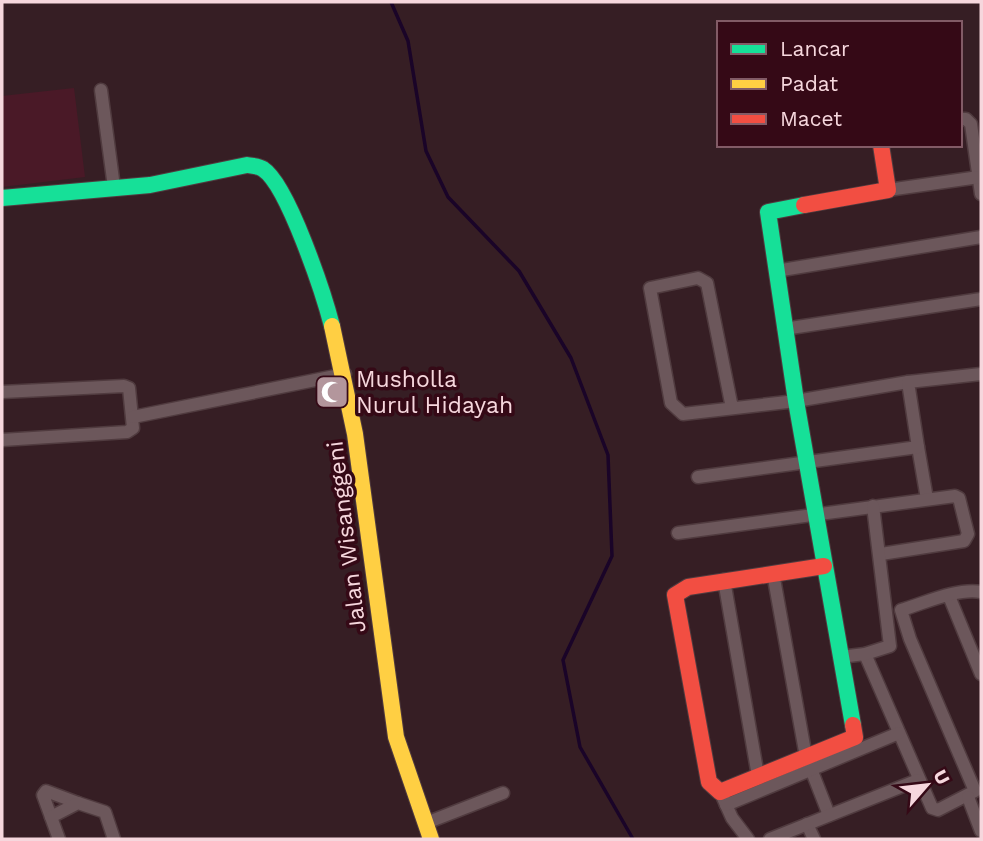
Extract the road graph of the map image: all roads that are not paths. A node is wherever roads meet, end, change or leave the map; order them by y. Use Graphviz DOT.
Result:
graph roads {
  1 [pos="101,90"];
  2 [pos="962,119"];
  3 [pos="978,146"];
  4 [pos="881,147"];
  5 [pos="979,177"];
  6 [pos="114,187"];
  7 [pos="888,190"];
  8 [pos="981,194"];
  9 [pos="2,198"];
  10 [pos="981,237"];
  11 [pos="776,271"];
  12 [pos="981,299"];
  13 [pos="784,329"];
  14 [pos="345,374"];
  15 [pos="981,374"];
  16 [pos="908,382"];
  17 [pos="2,391"];
  18 [pos="796,401"];
  19 [pos="732,408"];
  20 [pos="133,417"];
  21 [pos="2,440"];
  22 [pos="918,447"];
  23 [pos="806,461"];
  24 [pos="698,477"];
  25 [pos="928,499"];
  26 [pos="873,506"];
  27 [pos="815,513"];
  28 [pos="678,533"];
  29 [pos="881,554"];
  30 [pos="824,566"];
  31 [pos="773,573"];
  32 [pos="724,580"];
  33 [pos="981,592"];
  34 [pos="949,596"];
  35 [pos="901,610"];
  36 [pos="887,613"];
  37 [pos="910,639"];
  38 [pos="890,646"];
  39 [pos="865,654"];
  40 [pos="840,657"];
  41 [pos="981,674"];
  42 [pos="899,733"];
  43 [pos="808,763"];
  44 [pos="758,776"];
  45 [pos="918,779"];
  46 [pos="503,793"];
  47 [pos="968,797"];
  48 [pos="723,798"];
  49 [pos="78,803"];
  50 [pos="830,815"];
  51 [pos="51,817"];
  52 [pos="426,823"];
  53 [pos="807,824"];
  54 [pos="981,831"];
  55 [pos="59,839"];
  56 [pos="114,839"];
  57 [pos="431,839"];
  58 [pos="748,839"];
  59 [pos="770,839"];
  60 [pos="814,839"];
  1 -- 6 [label="street"];
  2 -- 3 [label="street"];
  3 -- 5 [label="street"];
  4 -- 7 [label="street"];
  5 -- 7 [label="street"];
  5 -- 8 [label="street"];
  6 -- 9 [label="street, Jalan Wisanggeni"];
  6 -- 14 [label="street, Jalan Wisanggeni"];
  7 -- 11 [label="street"];
  10 -- 11 [label="street"];
  11 -- 13 [label="street"];
  12 -- 13 [label="street"];
  13 -- 18 [label="street"];
  14 -- 20 [label="street"];
  14 -- 52 [label="street, Jalan Wisanggeni"];
  15 -- 16 [label="street"];
  16 -- 18 [label="street"];
  16 -- 22 [label="street"];
  17 -- 20 [label="street"];
  18 -- 19 [label="street"];
  18 -- 23 [label="street"];
  19 -- 19 [label="street"];
  20 -- 21 [label="street"];
  22 -- 23 [label="street"];
  22 -- 25 [label="street"];
  23 -- 24 [label="street"];
  23 -- 27 [label="street"];
  25 -- 26 [label="street"];
  25 -- 29 [label="street"];
  26 -- 27 [label="street"];
  26 -- 29 [label="street"];
  27 -- 28 [label="street"];
  27 -- 30 [label="street"];
  29 -- 36 [label="street"];
  30 -- 31 [label="street"];
  30 -- 40 [label="street"];
  31 -- 32 [label="street"];
  31 -- 43 [label="street"];
  32 -- 44 [label="street"];
  32 -- 48 [label="street"];
  33 -- 34 [label="street"];
  34 -- 35 [label="street"];
  34 -- 41 [label="street"];
  35 -- 36 [label="street"];
  35 -- 37 [label="street"];
  36 -- 38 [label="street"];
  37 -- 38 [label="street"];
  37 -- 47 [label="street"];
  38 -- 39 [label="street"];
  39 -- 40 [label="street"];
  39 -- 42 [label="street"];
  40 -- 43 [label="street"];
  42 -- 43 [label="street"];
  42 -- 45 [label="street"];
  43 -- 44 [label="street"];
  43 -- 48 [label="street"];
  43 -- 50 [label="street"];
  44 -- 48 [label="street"];
  45 -- 47 [label="street"];
  45 -- 50 [label="street"];
  46 -- 52 [label="street"];
  47 -- 54 [label="street"];
  48 -- 58 [label="street"];
  49 -- 51 [label="street"];
  49 -- 51 [label="street"];
  49 -- 56 [label="street"];
  50 -- 53 [label="street"];
  51 -- 55 [label="street"];
  52 -- 57 [label="street, Jalan Wisanggeni"];
  53 -- 59 [label="street"];
  53 -- 60 [label="street"];
}
